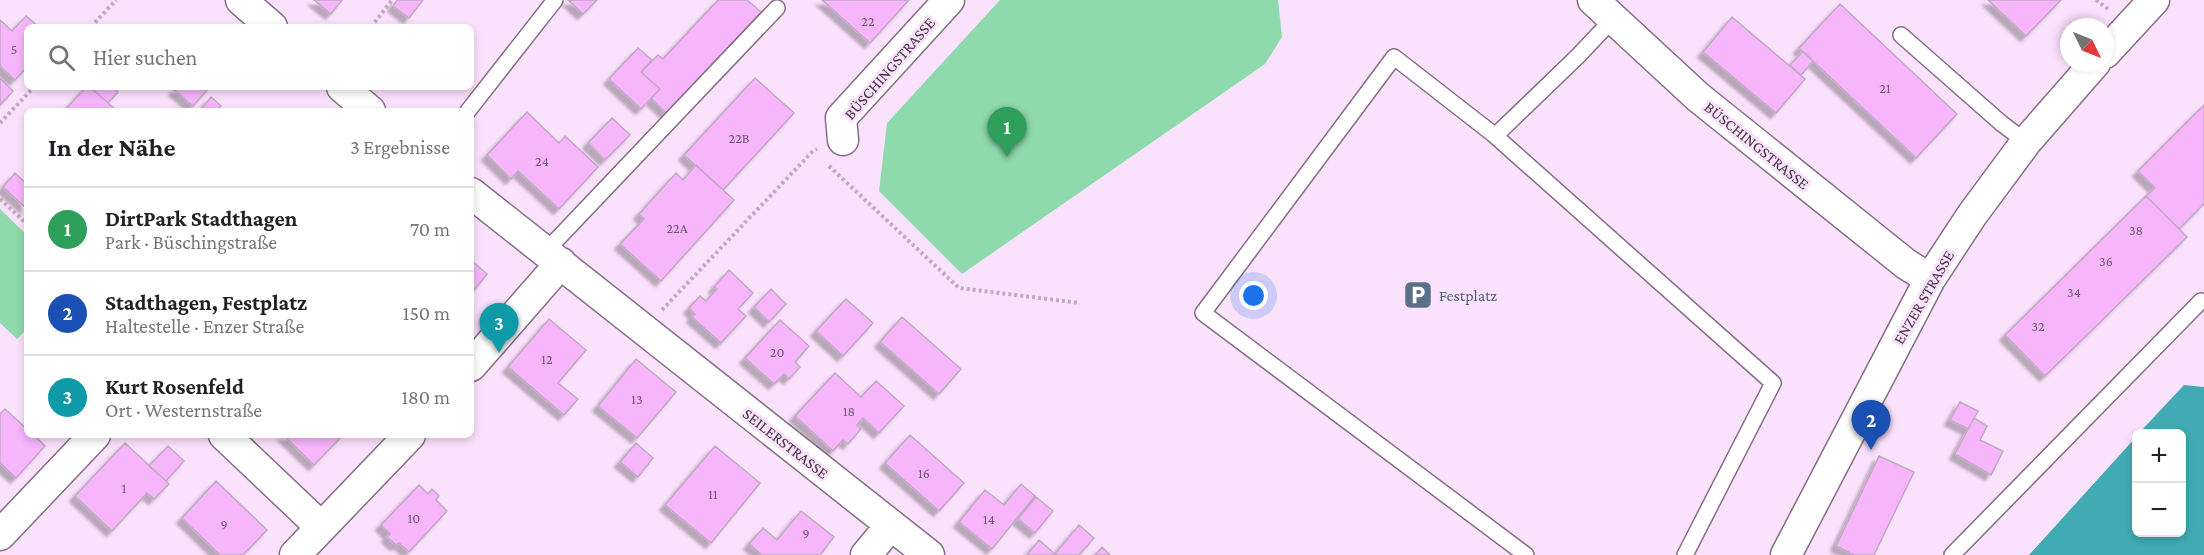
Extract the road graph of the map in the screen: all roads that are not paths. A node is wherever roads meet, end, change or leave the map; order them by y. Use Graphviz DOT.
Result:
graph roads {
  1 [pos="241,0"];
  2 [pos="555,0"];
  3 [pos="949,0"];
  4 [pos="2154,0"];
  5 [pos="1612,6"];
  6 [pos="777,8"];
  7 [pos="269,24"];
  8 [pos="1901,35"];
  9 [pos="2114,43"];
  10 [pos="2087,72"];
  11 [pos="346,90"];
  12 [pos="366,108"];
  13 [pos="470,108"];
  14 [pos="1495,136"];
  15 [pos="843,140"];
  16 [pos="2026,142"];
  17 [pos="474,195"];
  18 [pos="554,257"];
  19 [pos="1930,279"];
  20 [pos="2201,301"];
  21 [pos="474,362"];
  22 [pos="92,438"];
  23 [pos="227,438"];
  24 [pos="407,438"];
  25 [pos="890,525"];
  26 [pos="321,527"];
  27 [pos="0,535"];
  28 [pos="1789,554"];
  29 [pos="295,555"];
  30 [pos="866,555"];
  31 [pos="929,555"];
  32 [pos="1526,555"];
  33 [pos="1685,555"];
  34 [pos="1952,555"];
  1 -- 7 [label="street"];
  2 -- 13 [label="lane"];
  3 -- 15 [label="street, BÜSCHINGSTRASSE"];
  4 -- 9 [label="street"];
  5 -- 14 [label="lane"];
  5 -- 19 [label="street, BÜSCHINGSTRASSE"];
  6 -- 18 [label="lane"];
  8 -- 16 [label="lane"];
  10 -- 16 [label="street, ENZER STRASSE"];
  11 -- 12 [label="street"];
  14 -- 32 [label="lane"];
  14 -- 33 [label="lane"];
  16 -- 19 [label="street, ENZER STRASSE"];
  17 -- 18 [label="street, SEILERSTRASSE"];
  18 -- 21 [label="street"];
  18 -- 25 [label="street, SEILERSTRASSE"];
  19 -- 28 [label="street, ENZER STRASSE"];
  20 -- 34 [label="lane"];
  22 -- 27 [label="street"];
  23 -- 26 [label="street"];
  24 -- 26 [label="street"];
  25 -- 30 [label="street"];
  25 -- 31 [label="street, SEILERSTRASSE"];
  26 -- 29 [label="street"];
}
